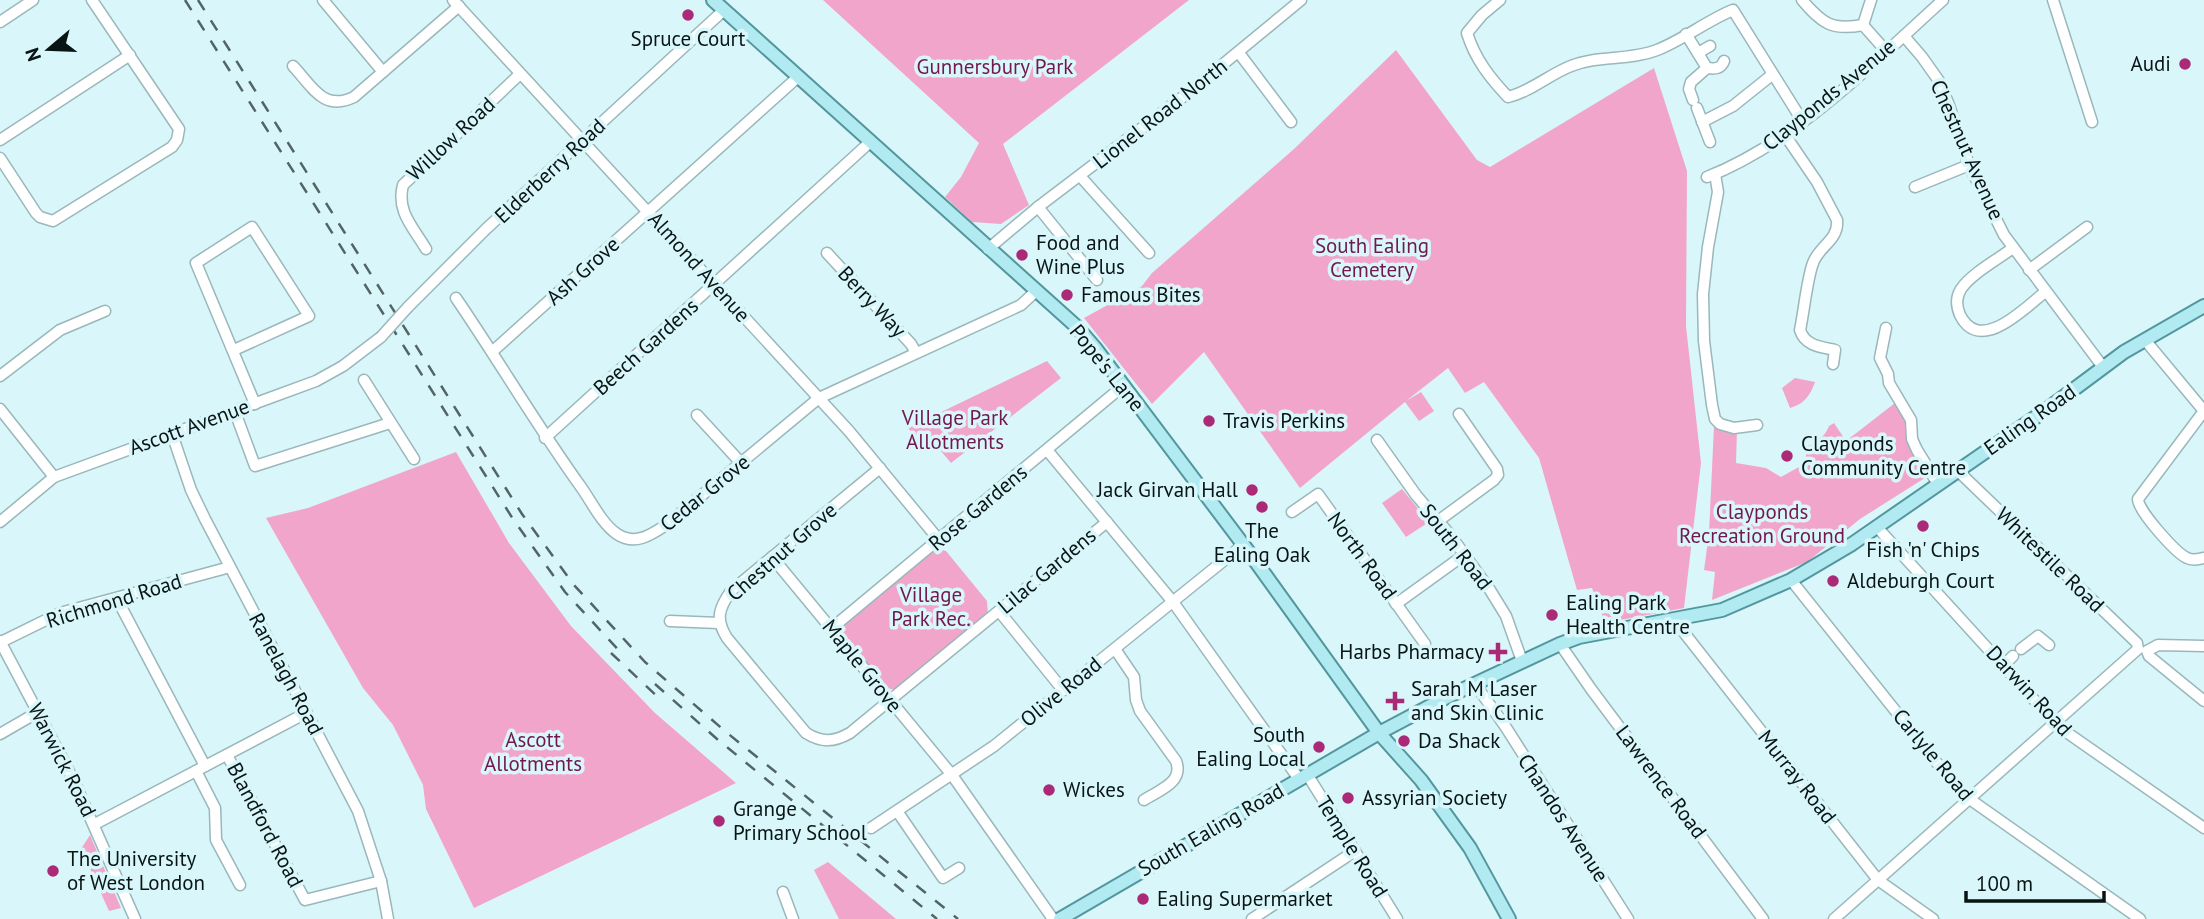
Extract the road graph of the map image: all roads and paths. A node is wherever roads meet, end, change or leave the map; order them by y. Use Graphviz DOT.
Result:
graph roads {
  1 [pos="33,0"];
  2 [pos="92,0"];
  3 [pos="323,0"];
  4 [pos="713,0"];
  5 [pos="1301,0"];
  6 [pos="1500,0"];
  7 [pos="1802,0"];
  8 [pos="1871,0"];
  9 [pos="1943,0"];
  10 [pos="2053,0"];
  11 [pos="456,3"];
  12 [pos="724,10"];
  13 [pos="0,22"];
  14 [pos="1863,25"];
  15 [pos="1686,34"];
  16 [pos="1903,36"];
  17 [pos="1710,46"];
  18 [pos="1886,51"];
  19 [pos="1239,53"];
  20 [pos="1698,53"];
  21 [pos="130,55"];
  22 [pos="1724,61"];
  23 [pos="293,66"];
  24 [pos="1707,68"];
  25 [pos="383,72"];
  26 [pos="520,74"];
  27 [pos="1773,74"];
  28 [pos="798,77"];
  29 [pos="1291,122"];
  30 [pos="1702,122"];
  31 [pos="1802,122"];
  32 [pos="2092,122"];
  33 [pos="1785,135"];
  34 [pos="0,140"];
  35 [pos="582,141"];
  36 [pos="1710,142"];
  37 [pos="869,143"];
  38 [pos="0,158"];
  39 [pos="1969,165"];
  40 [pos="1080,176"];
  41 [pos="1915,187"];
  42 [pos="1038,207"];
  43 [pos="649,212"];
  44 [pos="2087,228"];
  45 [pos="426,248"];
  46 [pos="2012,248"];
  47 [pos="988,249"];
  48 [pos="827,253"];
  49 [pos="1149,253"];
  50 [pos="2029,270"];
  51 [pos="1097,280"];
  52 [pos="715,284"];
  53 [pos="1035,292"];
  54 [pos="2045,292"];
  55 [pos="456,298"];
  56 [pos="2204,306"];
  57 [pos="105,311"];
  58 [pos="1886,328"];
  59 [pos="381,337"];
  60 [pos="2145,340"];
  61 [pos="234,351"];
  62 [pos="493,351"];
  63 [pos="916,354"];
  64 [pos="1833,364"];
  65 [pos="2103,368"];
  66 [pos="0,376"];
  67 [pos="364,380"];
  68 [pos="1124,386"];
  69 [pos="819,398"];
  70 [pos="255,404"];
  71 [pos="0,409"];
  72 [pos="2204,411"];
  73 [pos="234,412"];
  74 [pos="1459,414"];
  75 [pos="697,415"];
  76 [pos="390,423"];
  77 [pos="1757,425"];
  78 [pos="172,434"];
  79 [pos="545,438"];
  80 [pos="1377,440"];
  81 [pos="1047,450"];
  82 [pos="414,459"];
  83 [pos="742,464"];
  84 [pos="880,468"];
  85 [pos="1958,471"];
  86 [pos="54,477"];
  87 [pos="1938,484"];
  88 [pos="1292,512"];
  89 [pos="1438,521"];
  90 [pos="0,522"];
  91 [pos="1107,522"];
  92 [pos="1877,527"];
  93 [pos="939,540"];
  94 [pos="1243,545"];
  95 [pos="1464,555"];
  96 [pos="772,557"];
  97 [pos="2204,558"];
  98 [pos="230,567"];
  99 [pos="1791,580"];
  100 [pos="117,599"];
  101 [pos="1172,602"];
  102 [pos="1396,604"];
  103 [pos="999,611"];
  104 [pos="1678,619"];
  105 [pos="670,621"];
  106 [pos="719,623"];
  107 [pos="832,628"];
  108 [pos="0,641"];
  109 [pos="1425,644"];
  110 [pos="1560,644"];
  111 [pos="2049,645"];
  112 [pos="2204,646"];
  113 [pos="1115,649"];
  114 [pos="2142,651"];
  115 [pos="1522,661"];
  116 [pos="2004,665"];
  117 [pos="1475,684"];
  118 [pos="1063,691"];
  119 [pos="890,701"];
  120 [pos="2204,701"];
  121 [pos="38,712"];
  122 [pos="306,713"];
  123 [pos="2055,722"];
  124 [pos="1379,733"];
  125 [pos="0,734"];
  126 [pos="227,755"];
  127 [pos="200,769"];
  128 [pos="952,775"];
  129 [pos="1303,776"];
  130 [pos="1144,800"];
  131 [pos="1968,800"];
  132 [pos="897,811"];
  133 [pos="95,824"];
  134 [pos="871,828"];
  135 [pos="2204,828"];
  136 [pos="1355,851"];
  137 [pos="959,868"];
  138 [pos="1878,880"];
  139 [pos="381,881"];
  140 [pos="240,885"];
  141 [pos="783,892"];
  142 [pos="1079,915"];
  143 [pos="135,919"];
  144 [pos="388,919"];
  145 [pos="793,919"];
  146 [pos="1053,919"];
  147 [pos="1060,919"];
  148 [pos="1252,919"];
  149 [pos="1397,919"];
  150 [pos="1508,919"];
  151 [pos="1628,919"];
  152 [pos="1763,919"];
  153 [pos="1834,919"];
  154 [pos="1933,919"];
  155 [pos="2140,919"];
  1 -- 13 [label="street"];
  2 -- 21 [label="street"];
  3 -- 25 [label="street"];
  4 -- 12 [label="main road, Pope's Lane"];
  5 -- 19 [label="street, Lionel Road North"];
  6 -- 15 [label="street"];
  7 -- 14 [label="street"];
  8 -- 14 [label="street"];
  9 -- 16 [label="street, Clayponds Avenue"];
  10 -- 32 [label="street"];
  11 -- 25 [label="street"];
  11 -- 26 [label="street, Almond Avenue"];
  12 -- 28 [label="main road, Pope's Lane"];
  12 -- 35 [label="street, Elderberry Road"];
  14 -- 18 [label="street"];
  15 -- 20 [label="street"];
  15 -- 27 [label="street"];
  16 -- 18 [label="street, Clayponds Avenue"];
  16 -- 39 [label="street, Chestnut Avenue"];
  17 -- 20 [label="street"];
  18 -- 31 [label="street, Clayponds Avenue"];
  19 -- 29 [label="street, Lionel Road North"];
  19 -- 40 [label="street, Lionel Road North"];
  20 -- 24 [label="street"];
  21 -- 34 [label="street"];
  21 -- 38 [label="street"];
  22 -- 24 [label="street"];
  23 -- 25 [label="street"];
  24 -- 30 [label="street"];
  26 -- 35 [label="street, Almond Avenue"];
  26 -- 45 [label="street, Willow Road"];
  27 -- 30 [label="street"];
  27 -- 31 [label="street"];
  28 -- 37 [label="main road, Pope's Lane"];
  28 -- 43 [label="street, Ash Grove"];
  30 -- 36 [label="street"];
  31 -- 33 [label="street, Clayponds Avenue"];
  33 -- 64 [label="street"];
  33 -- 77 [label="street, Clayponds Avenue"];
  35 -- 43 [label="street, Almond Avenue"];
  35 -- 59 [label="street, Elderberry Road, bridge"];
  37 -- 47 [label="main road, Pope's Lane"];
  37 -- 52 [label="street, Beech Gardens"];
  39 -- 41 [label="street"];
  39 -- 46 [label="street, Chestnut Avenue"];
  40 -- 42 [label="street, Lionel Road North"];
  40 -- 49 [label="street, Lionel Road North"];
  42 -- 47 [label="street, Lionel Road North"];
  42 -- 51 [label="street"];
  43 -- 52 [label="street, Almond Avenue"];
  43 -- 62 [label="street, Ash Grove"];
  44 -- 50 [label="street"];
  46 -- 50 [label="street, Chestnut Avenue"];
  46 -- 54 [label="street"];
  47 -- 53 [label="main road, Pope's Lane"];
  48 -- 63 [label="street, Berry Way"];
  50 -- 54 [label="street, Chestnut Avenue"];
  52 -- 69 [label="street, Almond Avenue"];
  52 -- 79 [label="street, Beech Gardens"];
  53 -- 63 [label="street, Cedar Grove"];
  53 -- 68 [label="main road, Pope's Lane"];
  54 -- 65 [label="street, Chestnut Avenue"];
  55 -- 62 [label="street, Cedar Grove"];
  56 -- 60 [label="main road, Ealing Road"];
  57 -- 66 [label="street"];
  58 -- 87 [label="street"];
  59 -- 70 [label="street, Ascott Avenue"];
  60 -- 65 [label="main road, Ealing Road"];
  60 -- 72 [label="street"];
  61 -- 61 [label="street"];
  61 -- 70 [label="street"];
  62 -- 79 [label="street, Cedar Grove"];
  63 -- 69 [label="street, Cedar Grove"];
  65 -- 85 [label="main road, Ealing Road"];
  67 -- 76 [label="street"];
  68 -- 81 [label="street, Rose Gardens"];
  68 -- 94 [label="main road, Pope's Lane"];
  69 -- 83 [label="street, Cedar Grove"];
  69 -- 84 [label="street, Almond Avenue"];
  70 -- 73 [label="street, Ascott Avenue"];
  71 -- 86 [label="street"];
  72 -- 97 [label="street"];
  73 -- 76 [label="street"];
  73 -- 78 [label="street, Ascott Avenue"];
  74 -- 89 [label="street"];
  75 -- 83 [label="street"];
  76 -- 82 [label="street"];
  78 -- 86 [label="street, Ascott Avenue"];
  78 -- 98 [label="street, Ranelagh Road"];
  79 -- 83 [label="street, Cedar Grove"];
  80 -- 89 [label="street, South Road"];
  81 -- 91 [label="street, Temple Road"];
  81 -- 93 [label="street, Rose Gardens"];
  84 -- 93 [label="street, Almond Avenue"];
  84 -- 96 [label="street, Chestnut Grove"];
  85 -- 87 [label="main road, Ealing Road"];
  85 -- 114 [label="street, Whitestile Road"];
  86 -- 90 [label="street, Ascott Avenue"];
  87 -- 92 [label="main road, Ealing Road"];
  88 -- 102 [label="street, North Road"];
  89 -- 95 [label="street, South Road"];
  91 -- 101 [label="street, Temple Road"];
  91 -- 103 [label="street, Lilac Gardens"];
  92 -- 99 [label="main road, South Ealing Road"];
  92 -- 116 [label="street, Darwin Road"];
  93 -- 107 [label="street, Rose Gardens"];
  94 -- 101 [label="street, Olive Road"];
  94 -- 124 [label="main road, Pope's Lane"];
  95 -- 102 [label="street"];
  95 -- 115 [label="street, South Road"];
  96 -- 106 [label="street, Chestnut Grove"];
  96 -- 107 [label="street, Maple Grove"];
  98 -- 100 [label="street, Richmond Road"];
  98 -- 122 [label="street, Ranelagh Road"];
  99 -- 104 [label="main road, South Ealing Road"];
  99 -- 131 [label="street, Carlyle Road"];
  100 -- 108 [label="street, Richmond Road"];
  100 -- 127 [label="street"];
  101 -- 113 [label="street, Olive Road"];
  101 -- 129 [label="street, Temple Road"];
  102 -- 109 [label="street, North Road"];
  103 -- 118 [label="street"];
  103 -- 119 [label="street, Lilac Gardens"];
  104 -- 110 [label="main road, South Ealing Road"];
  104 -- 138 [label="street, Murray Road"];
  105 -- 106 [label="street"];
  106 -- 119 [label="street, Chestnut Grove"];
  107 -- 119 [label="street, Maple Grove"];
  108 -- 121 [label="street, Warwick Road"];
  110 -- 115 [label="main road, South Ealing Road"];
  110 -- 152 [label="street, Lawrence Road"];
  111 -- 116 [label="street"];
  112 -- 114 [label="street"];
  113 -- 118 [label="street, Olive Road"];
  113 -- 130 [label="street"];
  114 -- 120 [label="street, Whitestile Road"];
  114 -- 123 [label="street"];
  115 -- 117 [label="main road, South Ealing Road"];
  116 -- 123 [label="street, Darwin Road"];
  117 -- 124 [label="main road, South Ealing Road"];
  117 -- 151 [label="street, Chandos Avenue"];
  118 -- 128 [label="street, Olive Road"];
  119 -- 128 [label="street, Maple Grove"];
  121 -- 125 [label="street"];
  121 -- 133 [label="street, Warwick Road"];
  122 -- 126 [label="street"];
  122 -- 139 [label="street, Ranelagh Road"];
  123 -- 131 [label="street"];
  123 -- 135 [label="street, Darwin Road"];
  124 -- 129 [label="main road, South Ealing Road"];
  124 -- 150 [label="main road, Pope's Lane"];
  126 -- 127 [label="street"];
  126 -- 139 [label="street, Blandford Road"];
  127 -- 133 [label="street"];
  127 -- 140 [label="street"];
  128 -- 132 [label="street, Olive Road"];
  128 -- 146 [label="street, Maple Grove"];
  129 -- 136 [label="street, Temple Road"];
  129 -- 142 [label="main road, South Ealing Road"];
  131 -- 138 [label="street"];
  131 -- 155 [label="street, Carlyle Road"];
  132 -- 134 [label="street, Olive Road"];
  132 -- 137 [label="street"];
  133 -- 143 [label="street, Warwick Road"];
  136 -- 148 [label="street"];
  136 -- 149 [label="street, Temple Road"];
  138 -- 153 [label="street"];
  138 -- 154 [label="street, Murray Road"];
  139 -- 144 [label="street, Ranelagh Road"];
  141 -- 145 [label="street"];
  142 -- 147 [label="main road, South Ealing Road"];
}
